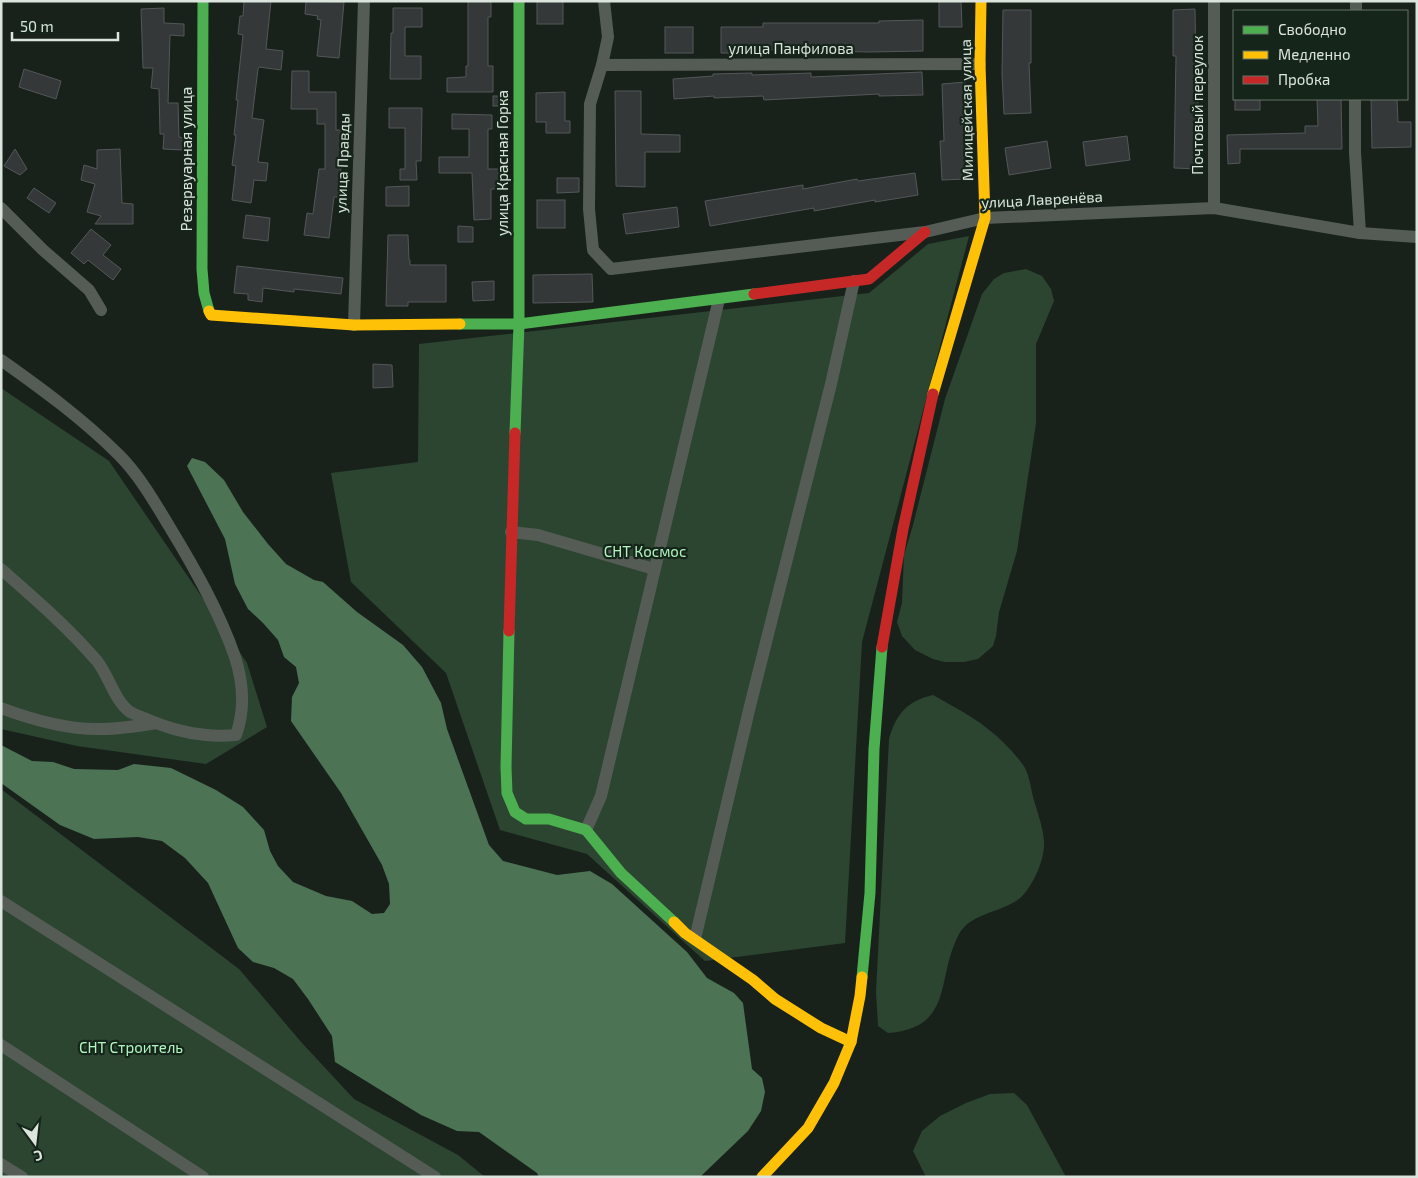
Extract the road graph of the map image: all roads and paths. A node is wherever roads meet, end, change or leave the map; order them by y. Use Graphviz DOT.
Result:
graph roads {
  1 [pos="203,1"];
  2 [pos="364,1"];
  3 [pos="519,1"];
  4 [pos="604,1"];
  5 [pos="981,1"];
  6 [pos="1214,1"];
  7 [pos="980,64"];
  8 [pos="602,65"];
  9 [pos="1355,100"];
  10 [pos="1,208"];
  11 [pos="1214,208"];
  12 [pos="985,218"];
  13 [pos="925,232"];
  14 [pos="1360,233"];
  15 [pos="1417,237"];
  16 [pos="854,281"];
  17 [pos="719,299"];
  18 [pos="101,310"];
  19 [pos="519,324"];
  20 [pos="354,325"];
  21 [pos="1,360"];
  22 [pos="511,532"];
  23 [pos="1,569"];
  24 [pos="654,569"];
  25 [pos="1,708"];
  26 [pos="156,723"];
  27 [pos="586,830"];
  28 [pos="1,901"];
  29 [pos="695,940"];
  30 [pos="852,1042"];
  31 [pos="1,1045"];
  32 [pos="1,1164"];
  33 [pos="22,1177"];
  34 [pos="203,1177"];
  35 [pos="434,1177"];
  36 [pos="762,1177"];
  1 -- 20 [label="street, Резервуарная улица"];
  2 -- 20 [label="street, улица Правды"];
  3 -- 19 [label="street, улица Красная Горка"];
  4 -- 8 [label="street"];
  5 -- 7 [label="street, Милицейская улица"];
  6 -- 11 [label="street, Почтовый переулок"];
  7 -- 8 [label="street, улица Панфилова"];
  7 -- 12 [label="street, Милицейская улица"];
  8 -- 13 [label="street, улица Лавренёва"];
  9 -- 14 [label="street"];
  10 -- 18 [label="street"];
  11 -- 12 [label="street, улица Лавренёва"];
  11 -- 14 [label="street, улица Лавренёва"];
  12 -- 13 [label="street, улица Лавренёва"];
  12 -- 30 [label="street, Милицейская улица"];
  13 -- 16 [label="street"];
  14 -- 15 [label="street, улица Лавренёва"];
  16 -- 17 [label="street"];
  16 -- 29 [label="street"];
  17 -- 19 [label="street"];
  17 -- 24 [label="street"];
  19 -- 20 [label="street"];
  19 -- 22 [label="street, улица Красная Горка"];
  21 -- 26 [label="street"];
  22 -- 24 [label="street"];
  22 -- 27 [label="street, улица Красная Горка"];
  23 -- 26 [label="street"];
  24 -- 27 [label="street"];
  25 -- 26 [label="street"];
  27 -- 29 [label="street"];
  28 -- 35 [label="street"];
  29 -- 30 [label="street"];
  30 -- 36 [label="street, Милицейская улица"];
  31 -- 34 [label="street"];
  32 -- 33 [label="street"];
}
